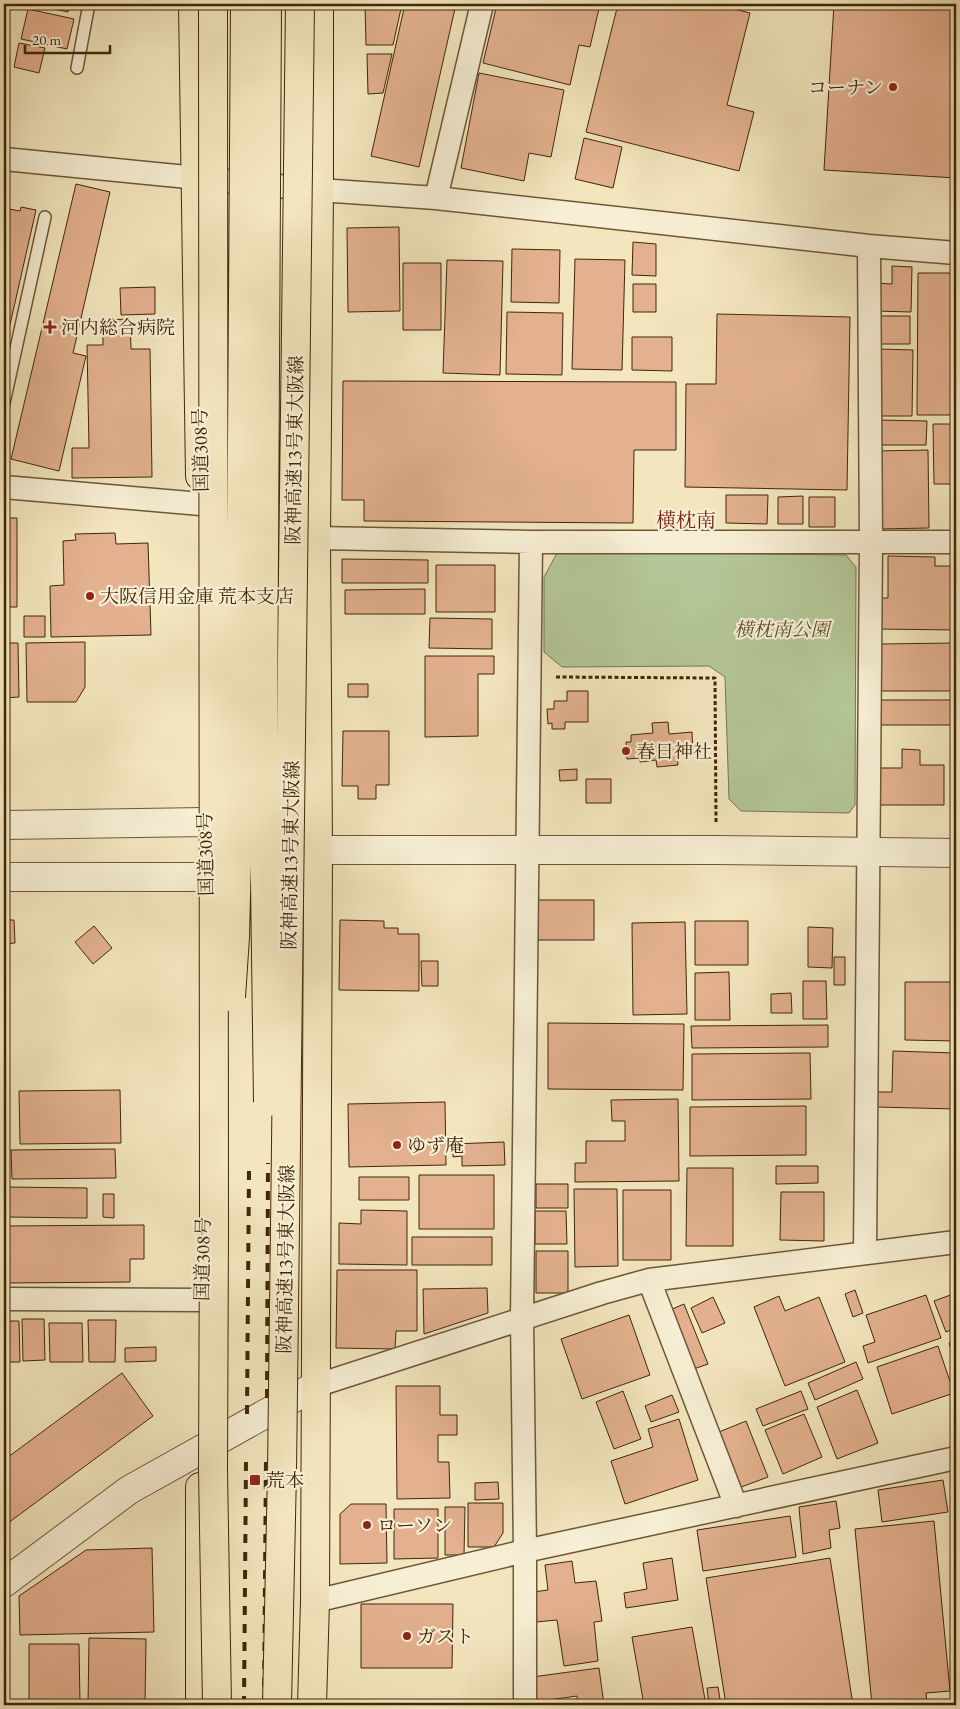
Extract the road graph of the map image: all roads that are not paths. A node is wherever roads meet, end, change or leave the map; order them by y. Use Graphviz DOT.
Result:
graph roads {
  1 [pos="89,4"];
  2 [pos="193,4"];
  3 [pos="213,4"];
  4 [pos="245,4"];
  5 [pos="267,4"];
  6 [pos="300,4"];
  7 [pos="319,4"];
  8 [pos="482,4"];
  9 [pos="77,68"];
  10 [pos="4,159"];
  11 [pos="196,176"];
  12 [pos="319,190"];
  13 [pos="436,198"];
  14 [pos="45,217"];
  15 [pos="869,246"];
  16 [pos="956,253"];
  17 [pos="4,402"];
  18 [pos="4,487"];
  19 [pos="200,504"];
  20 [pos="316,538"];
  21 [pos="531,542"];
  22 [pos="956,542"];
  23 [pos="871,543"];
  24 [pos="205,822"];
  25 [pos="4,825"];
  26 [pos="318,850"];
  27 [pos="528,851"];
  28 [pos="868,852"];
  29 [pos="956,853"];
  30 [pos="206,877"];
  31 [pos="4,878"];
  32 [pos="214,1227"];
  33 [pos="956,1242"];
  34 [pos="865,1253"];
  35 [pos="648,1280"];
  36 [pos="4,1299"];
  37 [pos="202,1300"];
  38 [pos="522,1318"];
  39 [pos="315,1386"];
  40 [pos="200,1450"];
  41 [pos="956,1458"];
  42 [pos="282,1471"];
  43 [pos="736,1506"];
  44 [pos="525,1551"];
  45 [pos="4,1584"];
  46 [pos="315,1601"];
  47 [pos="200,1705"];
  48 [pos="217,1705"];
  49 [pos="277,1705"];
  50 [pos="312,1705"];
  51 [pos="525,1705"];
  1 -- 9 [label="lane"];
  2 -- 11 [label="highway, 国道308号"];
  3 -- 32 [label="highway, bridge"];
  4 -- 32 [label="highway, bridge"];
  5 -- 42 [label="highway, bridge"];
  6 -- 42 [label="highway, 阪神高速13号東大阪線, bridge"];
  7 -- 12 [label="highway"];
  8 -- 13 [label="street"];
  10 -- 11 [label="street"];
  11 -- 12 [label="street"];
  11 -- 19 [label="highway, 国道308号"];
  12 -- 13 [label="street"];
  12 -- 20 [label="highway"];
  13 -- 15 [label="street"];
  14 -- 17 [label="lane"];
  15 -- 16 [label="street"];
  15 -- 23 [label="street"];
  18 -- 19 [label="street"];
  19 -- 24 [label="highway, 国道308号"];
  20 -- 21 [label="street"];
  20 -- 26 [label="highway"];
  21 -- 23 [label="street"];
  21 -- 27 [label="street"];
  22 -- 23 [label="street"];
  23 -- 28 [label="street"];
  24 -- 25 [label="street"];
  24 -- 26 [label="street"];
  24 -- 30 [label="highway, 国道308号"];
  26 -- 27 [label="street"];
  26 -- 30 [label="street"];
  26 -- 39 [label="highway"];
  27 -- 28 [label="street"];
  27 -- 38 [label="street"];
  28 -- 29 [label="street"];
  28 -- 34 [label="street"];
  30 -- 31 [label="street"];
  30 -- 37 [label="highway, 国道308号"];
  32 -- 48 [label="highway, bridge"];
  33 -- 34 [label="street"];
  34 -- 35 [label="street"];
  35 -- 38 [label="street"];
  35 -- 43 [label="street"];
  36 -- 37 [label="street"];
  37 -- 40 [label="highway, 国道308号"];
  38 -- 39 [label="street"];
  38 -- 44 [label="street"];
  39 -- 40 [label="street"];
  39 -- 46 [label="highway"];
  40 -- 45 [label="street"];
  40 -- 47 [label="highway, 国道308号"];
  41 -- 43 [label="street"];
  42 -- 49 [label="highway, 阪神高速13号東大阪線, bridge"];
  43 -- 44 [label="street"];
  44 -- 46 [label="street"];
  44 -- 51 [label="street"];
  46 -- 50 [label="highway"];
}
